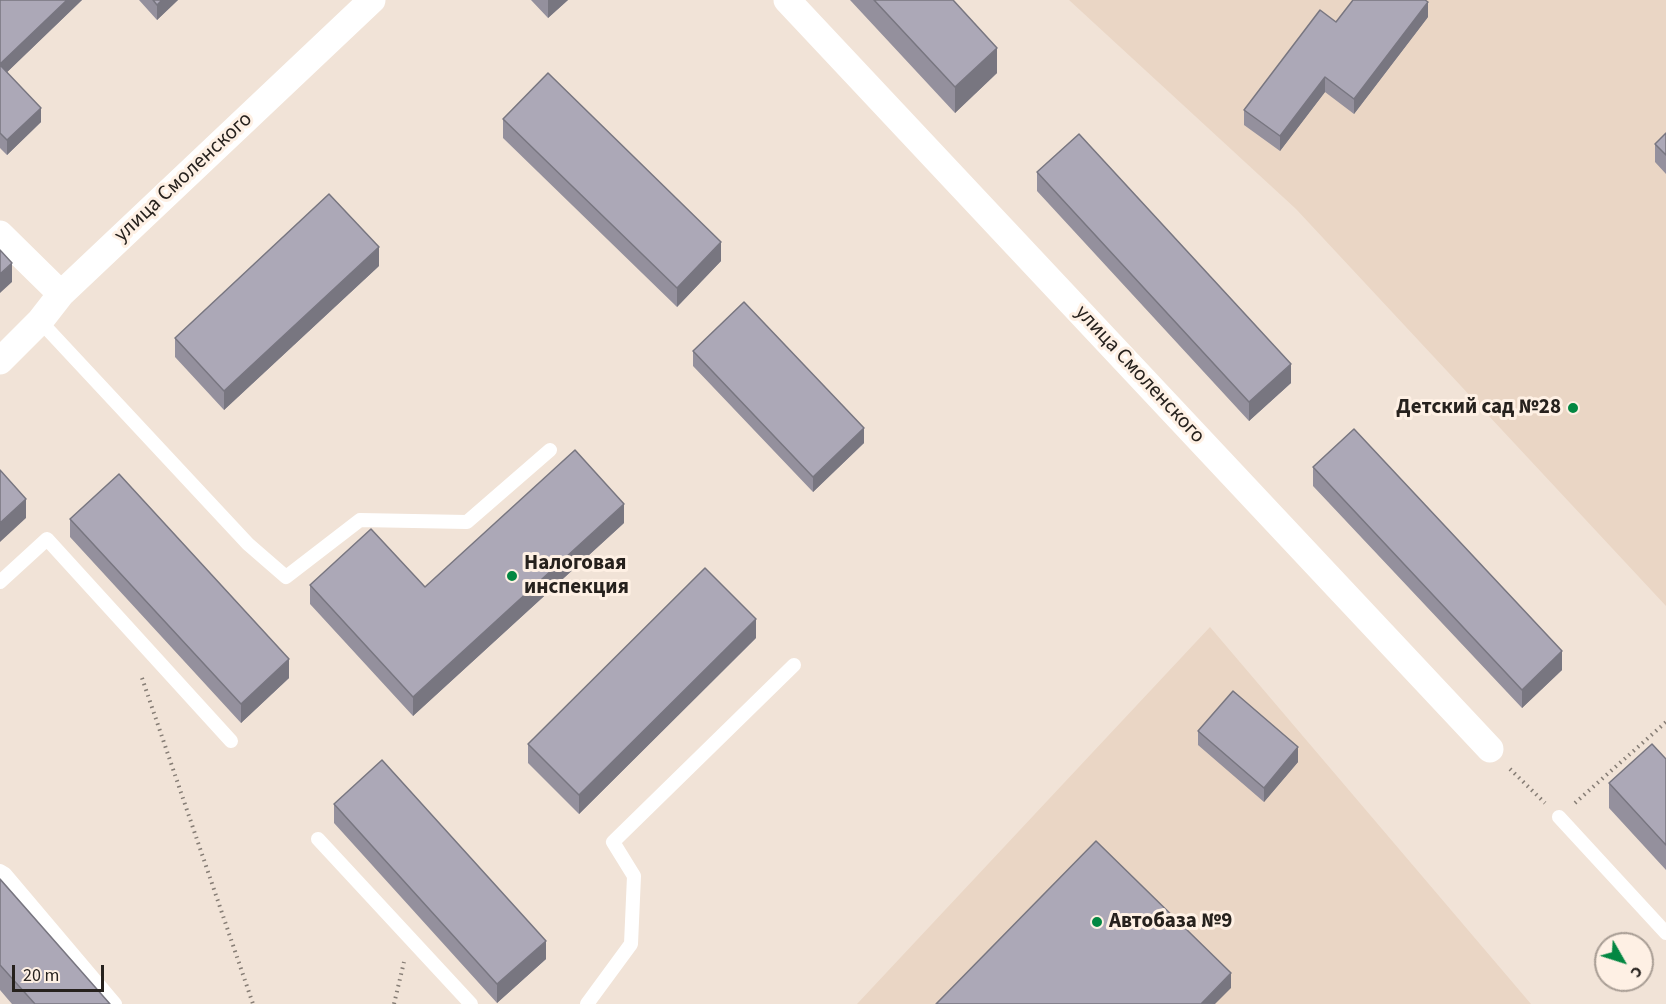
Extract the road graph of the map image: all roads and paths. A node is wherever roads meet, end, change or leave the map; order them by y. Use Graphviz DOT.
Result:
graph roads {
  1 [pos="372,0"];
  2 [pos="787,0"];
  3 [pos="0,234"];
  4 [pos="61,294"];
  5 [pos="40,321"];
  6 [pos="0,361"];
  7 [pos="550,450"];
  8 [pos="0,582"];
  9 [pos="794,665"];
  10 [pos="141,678"];
  11 [pos="1666,722"];
  12 [pos="231,741"];
  13 [pos="1490,749"];
  14 [pos="1560,817"];
  15 [pos="318,839"];
  16 [pos="0,871"];
  17 [pos="1666,933"];
  18 [pos="410,938"];
  19 [pos="115,1004"];
  20 [pos="253,1004"];
  21 [pos="394,1004"];
  22 [pos="471,1004"];
  23 [pos="587,1004"];
  1 -- 4 [label="street, улица Смоленского"];
  2 -- 13 [label="street, улица Смоленского"];
  3 -- 4 [label="street"];
  4 -- 5 [label="street, улица Смоленского"];
  5 -- 6 [label="street, улица Смоленского"];
  5 -- 7 [label="lane"];
  8 -- 12 [label="lane"];
  9 -- 23 [label="lane"];
  10 -- 20 [label="path"];
  11 -- 14 [label="path"];
  13 -- 14 [label="path"];
  14 -- 17 [label="lane"];
  15 -- 18 [label="lane"];
  16 -- 19 [label="lane"];
  18 -- 21 [label="path"];
  18 -- 22 [label="lane"];
}
